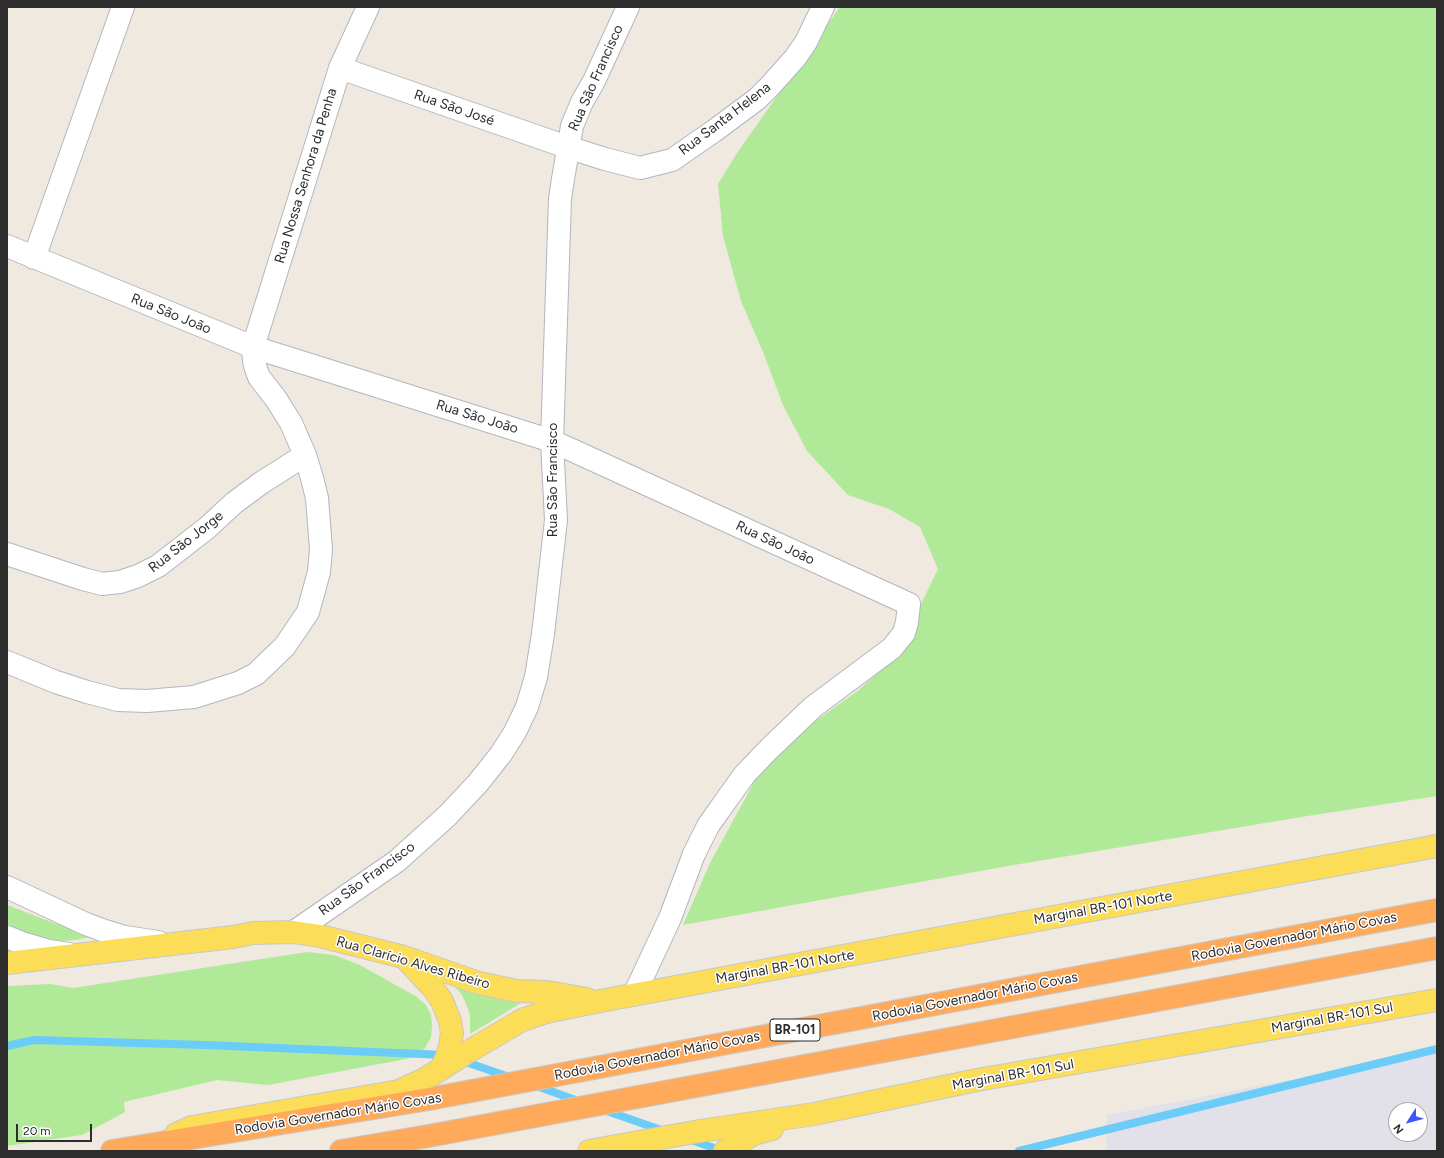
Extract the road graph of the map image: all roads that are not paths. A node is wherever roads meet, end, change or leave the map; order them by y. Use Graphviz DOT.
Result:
graph roads {
  1 [pos="123,7"];
  2 [pos="368,7"];
  3 [pos="628,7"];
  4 [pos="823,7"];
  5 [pos="340,68"];
  6 [pos="568,147"];
  7 [pos="7,246"];
  8 [pos="34,258"];
  9 [pos="254,347"];
  10 [pos="552,441"];
  11 [pos="305,455"];
  12 [pos="7,554"];
  13 [pos="7,662"];
  14 [pos="1437,846"];
  15 [pos="7,887"];
  16 [pos="1437,910"];
  17 [pos="294,932"];
  18 [pos="7,937"];
  19 [pos="179,944"];
  20 [pos="1437,948"];
  21 [pos="76,955"];
  22 [pos="404,957"];
  23 [pos="7,963"];
  24 [pos="634,995"];
  25 [pos="1437,1000"];
  26 [pos="600,1001"];
  27 [pos="440,1070"];
  28 [pos="814,1114"];
  29 [pos="152,1144"];
  30 [pos="112,1151"];
  31 [pos="341,1151"];
  32 [pos="589,1151"];
  33 [pos="725,1151"];
  1 -- 8 [label="street"];
  2 -- 5 [label="street, Rua Nossa Senhora da Penha"];
  3 -- 6 [label="street, Rua São Francisco"];
  4 -- 6 [label="street, Rua Santa Helena"];
  5 -- 6 [label="street, Rua São José"];
  5 -- 9 [label="street, Rua Nossa Senhora da Penha"];
  6 -- 10 [label="street, Rua São Francisco"];
  7 -- 8 [label="street, Rua São João"];
  8 -- 9 [label="street, Rua São João"];
  9 -- 10 [label="street, Rua São João"];
  9 -- 11 [label="street"];
  10 -- 17 [label="street, Rua São Francisco"];
  10 -- 24 [label="street, Rua São João"];
  11 -- 12 [label="street, Rua São Jorge"];
  11 -- 13 [label="street"];
  14 -- 24 [label="main road, Marginal BR-101 Norte"];
  15 -- 19 [label="street, Rua Clarício Alves Ribeiro"];
  16 -- 29 [label="highway, Rodovia Governador Mário Covas / BR-101"];
  17 -- 19 [label="main road, Rua Clarício Alves Ribeiro"];
  17 -- 22 [label="main road, Rua Clarício Alves Ribeiro"];
  18 -- 21 [label="street, Rua Clarício Alves Ribeiro"];
  19 -- 21 [label="main road, Rua Clarício Alves Ribeiro"];
  20 -- 31 [label="highway"];
  21 -- 23 [label="main road"];
  22 -- 26 [label="main road, Rua Clarício Alves Ribeiro"];
  22 -- 27 [label="main road"];
  24 -- 26 [label="main road, Marginal BR-101 Norte"];
  25 -- 28 [label="main road, Marginal BR-101 Sul"];
  26 -- 27 [label="main road, Marginal BR-101 Norte"];
  27 -- 29 [label="main road, Marginal BR-101 Norte"];
  28 -- 32 [label="main road, Marginal BR-101 Sul"];
  28 -- 33 [label="main road"];
  29 -- 30 [label="highway, Rodovia Governador Mário Covas / BR-101"];
}
